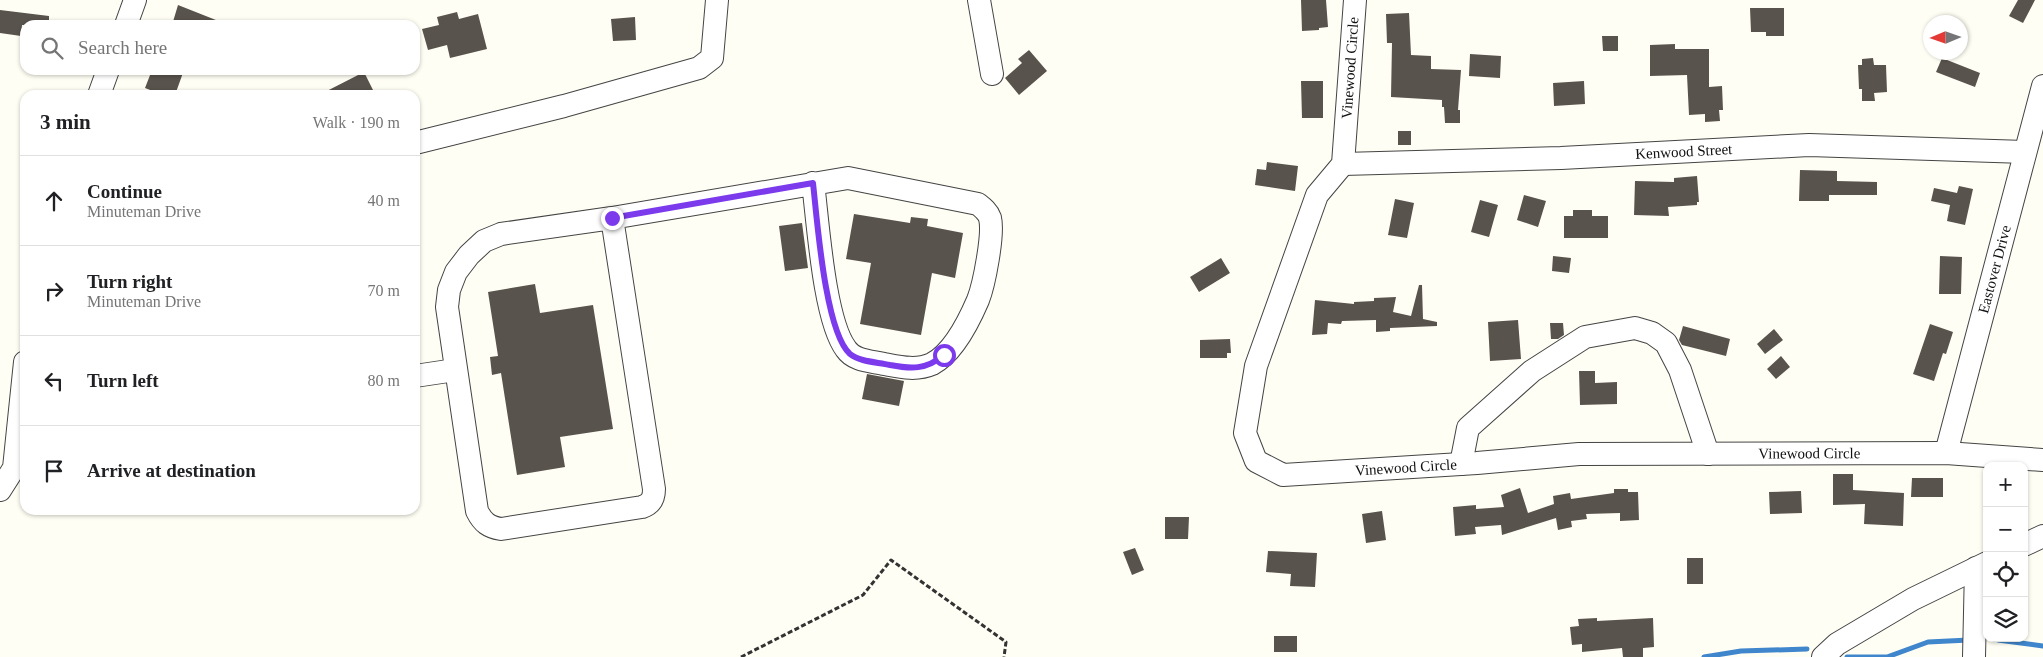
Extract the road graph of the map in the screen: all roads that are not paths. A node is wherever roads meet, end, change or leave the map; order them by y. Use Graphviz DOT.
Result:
graph roads {
  1 [pos="717,0"];
  2 [pos="979,0"];
  3 [pos="1355,0"];
  4 [pos="131,1"];
  5 [pos="127,20"];
  6 [pos="992,74"];
  7 [pos="106,75"];
  8 [pos="2043,86"];
  9 [pos="101,90"];
  10 [pos="420,142"];
  11 [pos="2025,152"];
  12 [pos="1343,164"];
  13 [pos="813,183"];
  14 [pos="612,218"];
  15 [pos="455,370"];
  16 [pos="420,375"];
  17 [pos="20,410"];
  18 [pos="1946,453"];
  19 [pos="1708,454"];
  20 [pos="2043,460"];
  21 [pos="1461,464"];
  22 [pos="0,490"];
  23 [pos="2043,536"];
  24 [pos="2028,543"];
  25 [pos="1981,565"];
  26 [pos="1822,657"];
  27 [pos="1974,657"];
  1 -- 10 [label="street"];
  2 -- 6 [label="street"];
  3 -- 12 [label="street, Vinewood Circle"];
  4 -- 5 [label="street"];
  7 -- 9 [label="street"];
  8 -- 11 [label="street, Eastover Drive"];
  11 -- 12 [label="street, Kenwood Street"];
  11 -- 18 [label="street, Eastover Drive"];
  12 -- 21 [label="street, Vinewood Circle"];
  13 -- 13 [label="street"];
  13 -- 14 [label="street"];
  14 -- 15 [label="street"];
  14 -- 15 [label="street"];
  15 -- 16 [label="street"];
  17 -- 22 [label="street"];
  18 -- 19 [label="street, Vinewood Circle"];
  18 -- 20 [label="street, Vinewood Circle"];
  19 -- 21 [label="street, Vinewood Circle"];
  19 -- 21 [label="street"];
  23 -- 24 [label="street"];
  25 -- 26 [label="street"];
  25 -- 27 [label="street"];
}
